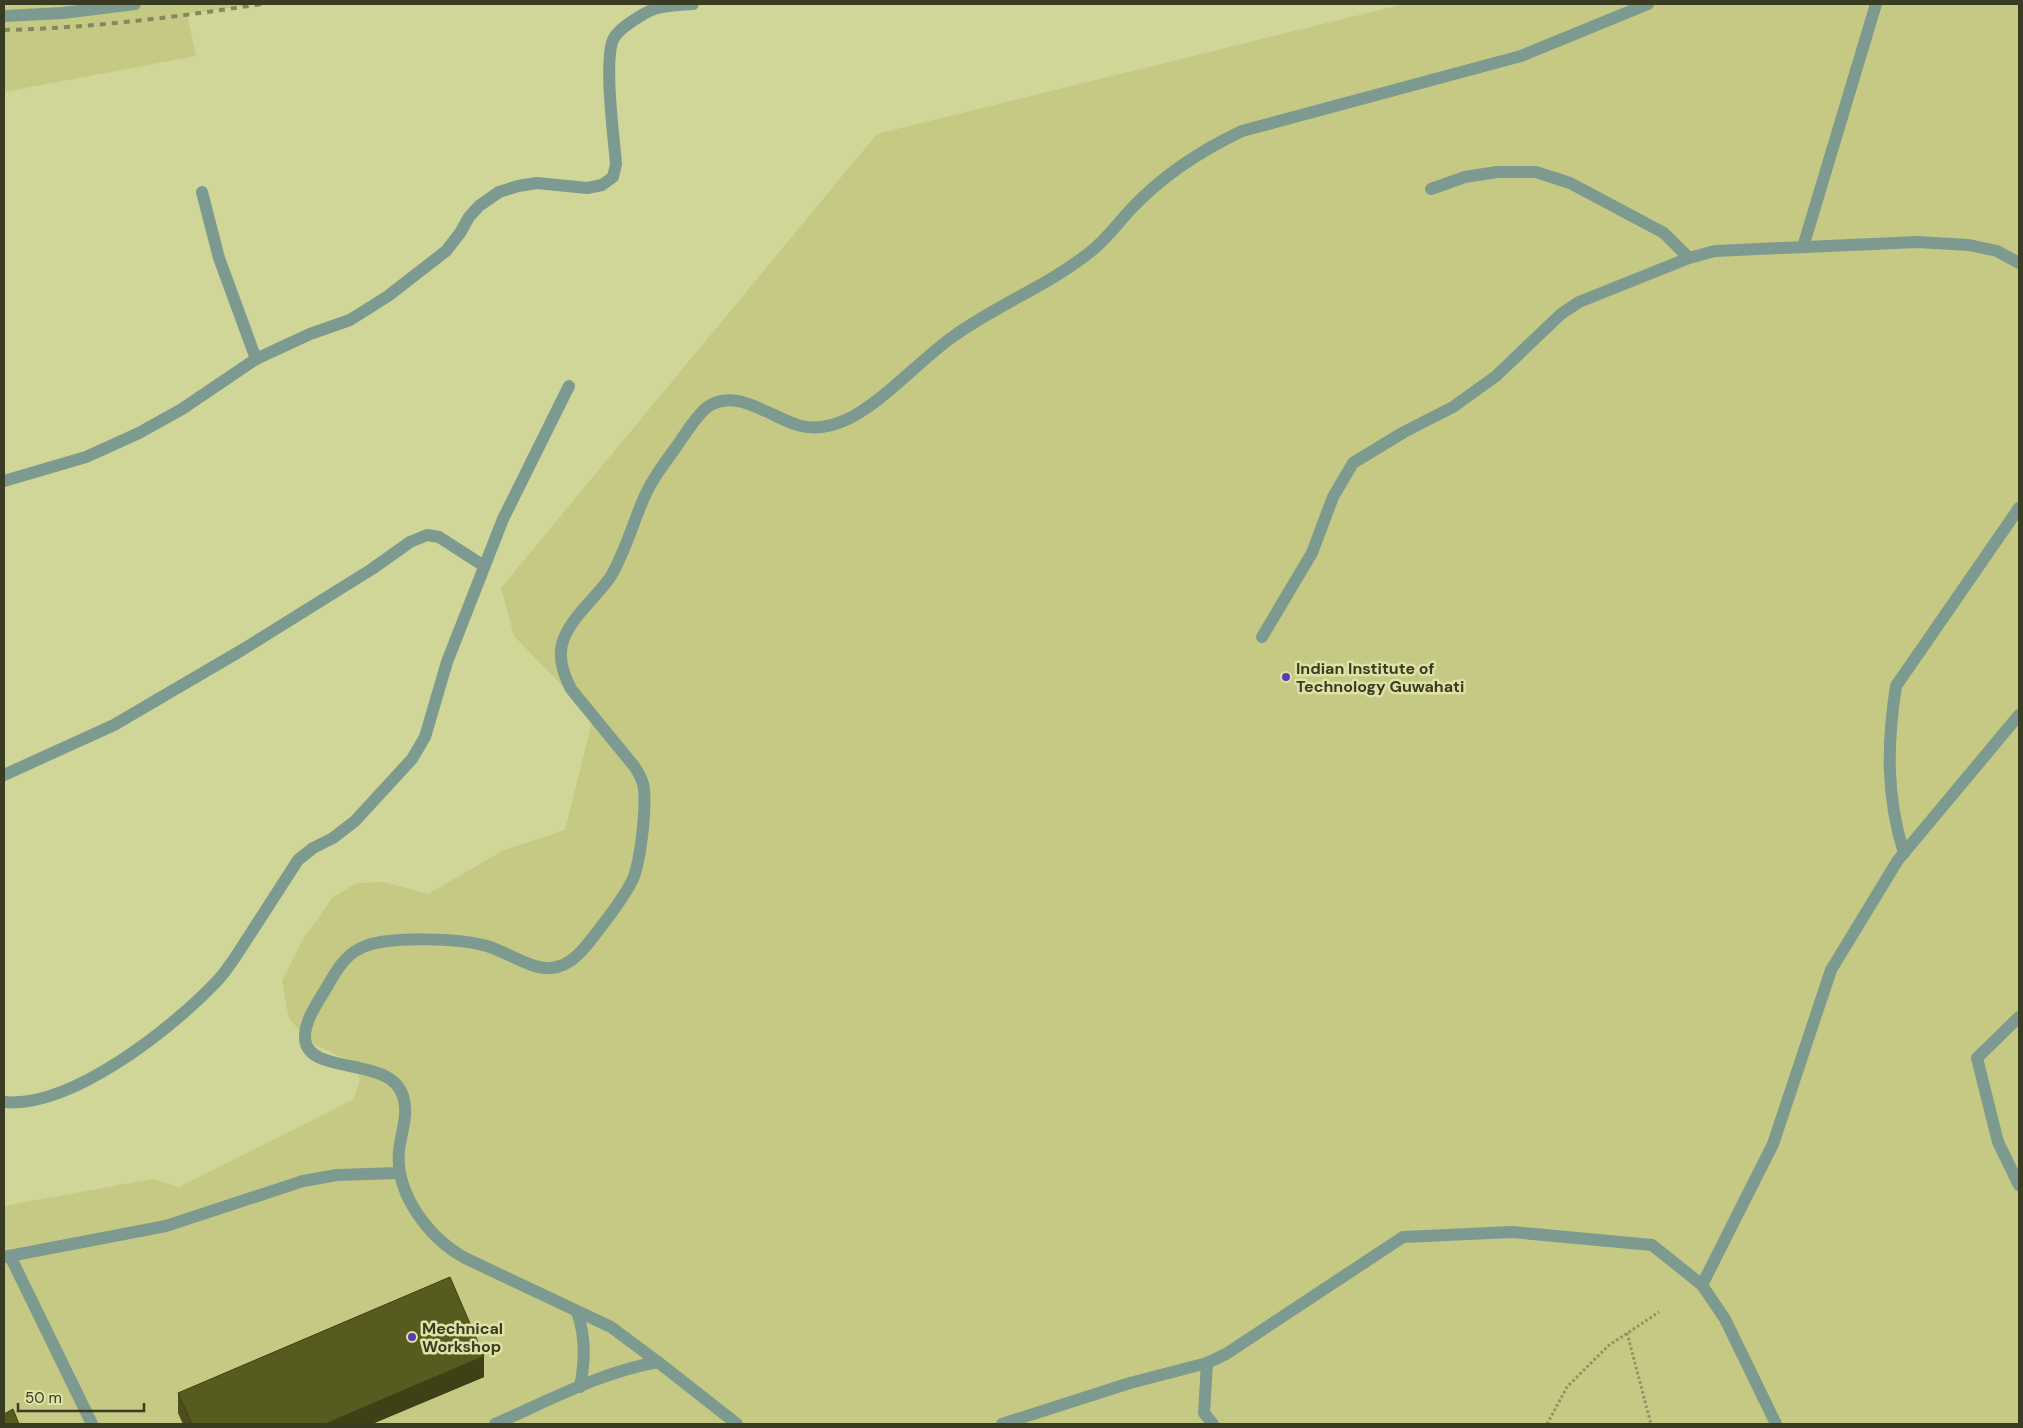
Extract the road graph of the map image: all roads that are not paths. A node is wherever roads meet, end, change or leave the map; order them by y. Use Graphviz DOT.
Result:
graph roads {
  1 [pos="135,4"];
  2 [pos="693,4"];
  3 [pos="1648,4"];
  4 [pos="1876,4"];
  5 [pos="4,16"];
  6 [pos="1431,189"];
  7 [pos="202,192"];
  8 [pos="1803,247"];
  9 [pos="1689,258"];
  10 [pos="2019,263"];
  11 [pos="256,359"];
  12 [pos="569,386"];
  13 [pos="4,481"];
  14 [pos="2019,508"];
  15 [pos="484,566"];
  16 [pos="1262,637"];
  17 [pos="2019,715"];
  18 [pos="4,775"];
  19 [pos="1904,853"];
  20 [pos="2019,1017"];
  21 [pos="4,1102"];
  22 [pos="399,1173"];
  23 [pos="2019,1185"];
  24 [pos="7,1256"];
  25 [pos="1702,1285"];
  26 [pos="577,1312"];
  27 [pos="658,1362"];
  28 [pos="1207,1363"];
  29 [pos="580,1387"];
  30 [pos="1202,1419"];
  31 [pos="92,1424"];
  32 [pos="495,1424"];
  33 [pos="737,1424"];
  34 [pos="1002,1424"];
  35 [pos="1213,1424"];
  36 [pos="1776,1424"];
  1 -- 5 [label="street"];
  2 -- 11 [label="street"];
  3 -- 22 [label="street"];
  4 -- 8 [label="street"];
  6 -- 9 [label="street"];
  7 -- 11 [label="street"];
  8 -- 9 [label="street"];
  8 -- 10 [label="street"];
  9 -- 16 [label="street"];
  11 -- 13 [label="street"];
  12 -- 15 [label="street"];
  14 -- 19 [label="street"];
  15 -- 18 [label="street"];
  15 -- 21 [label="street"];
  17 -- 19 [label="street"];
  19 -- 25 [label="street"];
  20 -- 23 [label="street"];
  22 -- 24 [label="street"];
  22 -- 26 [label="street"];
  24 -- 31 [label="street"];
  25 -- 28 [label="street"];
  25 -- 36 [label="street"];
  26 -- 27 [label="street"];
  26 -- 29 [label="street"];
  27 -- 29 [label="street"];
  27 -- 33 [label="street"];
  28 -- 30 [label="street"];
  28 -- 34 [label="street"];
  29 -- 32 [label="street"];
  30 -- 35 [label="street"];
}
